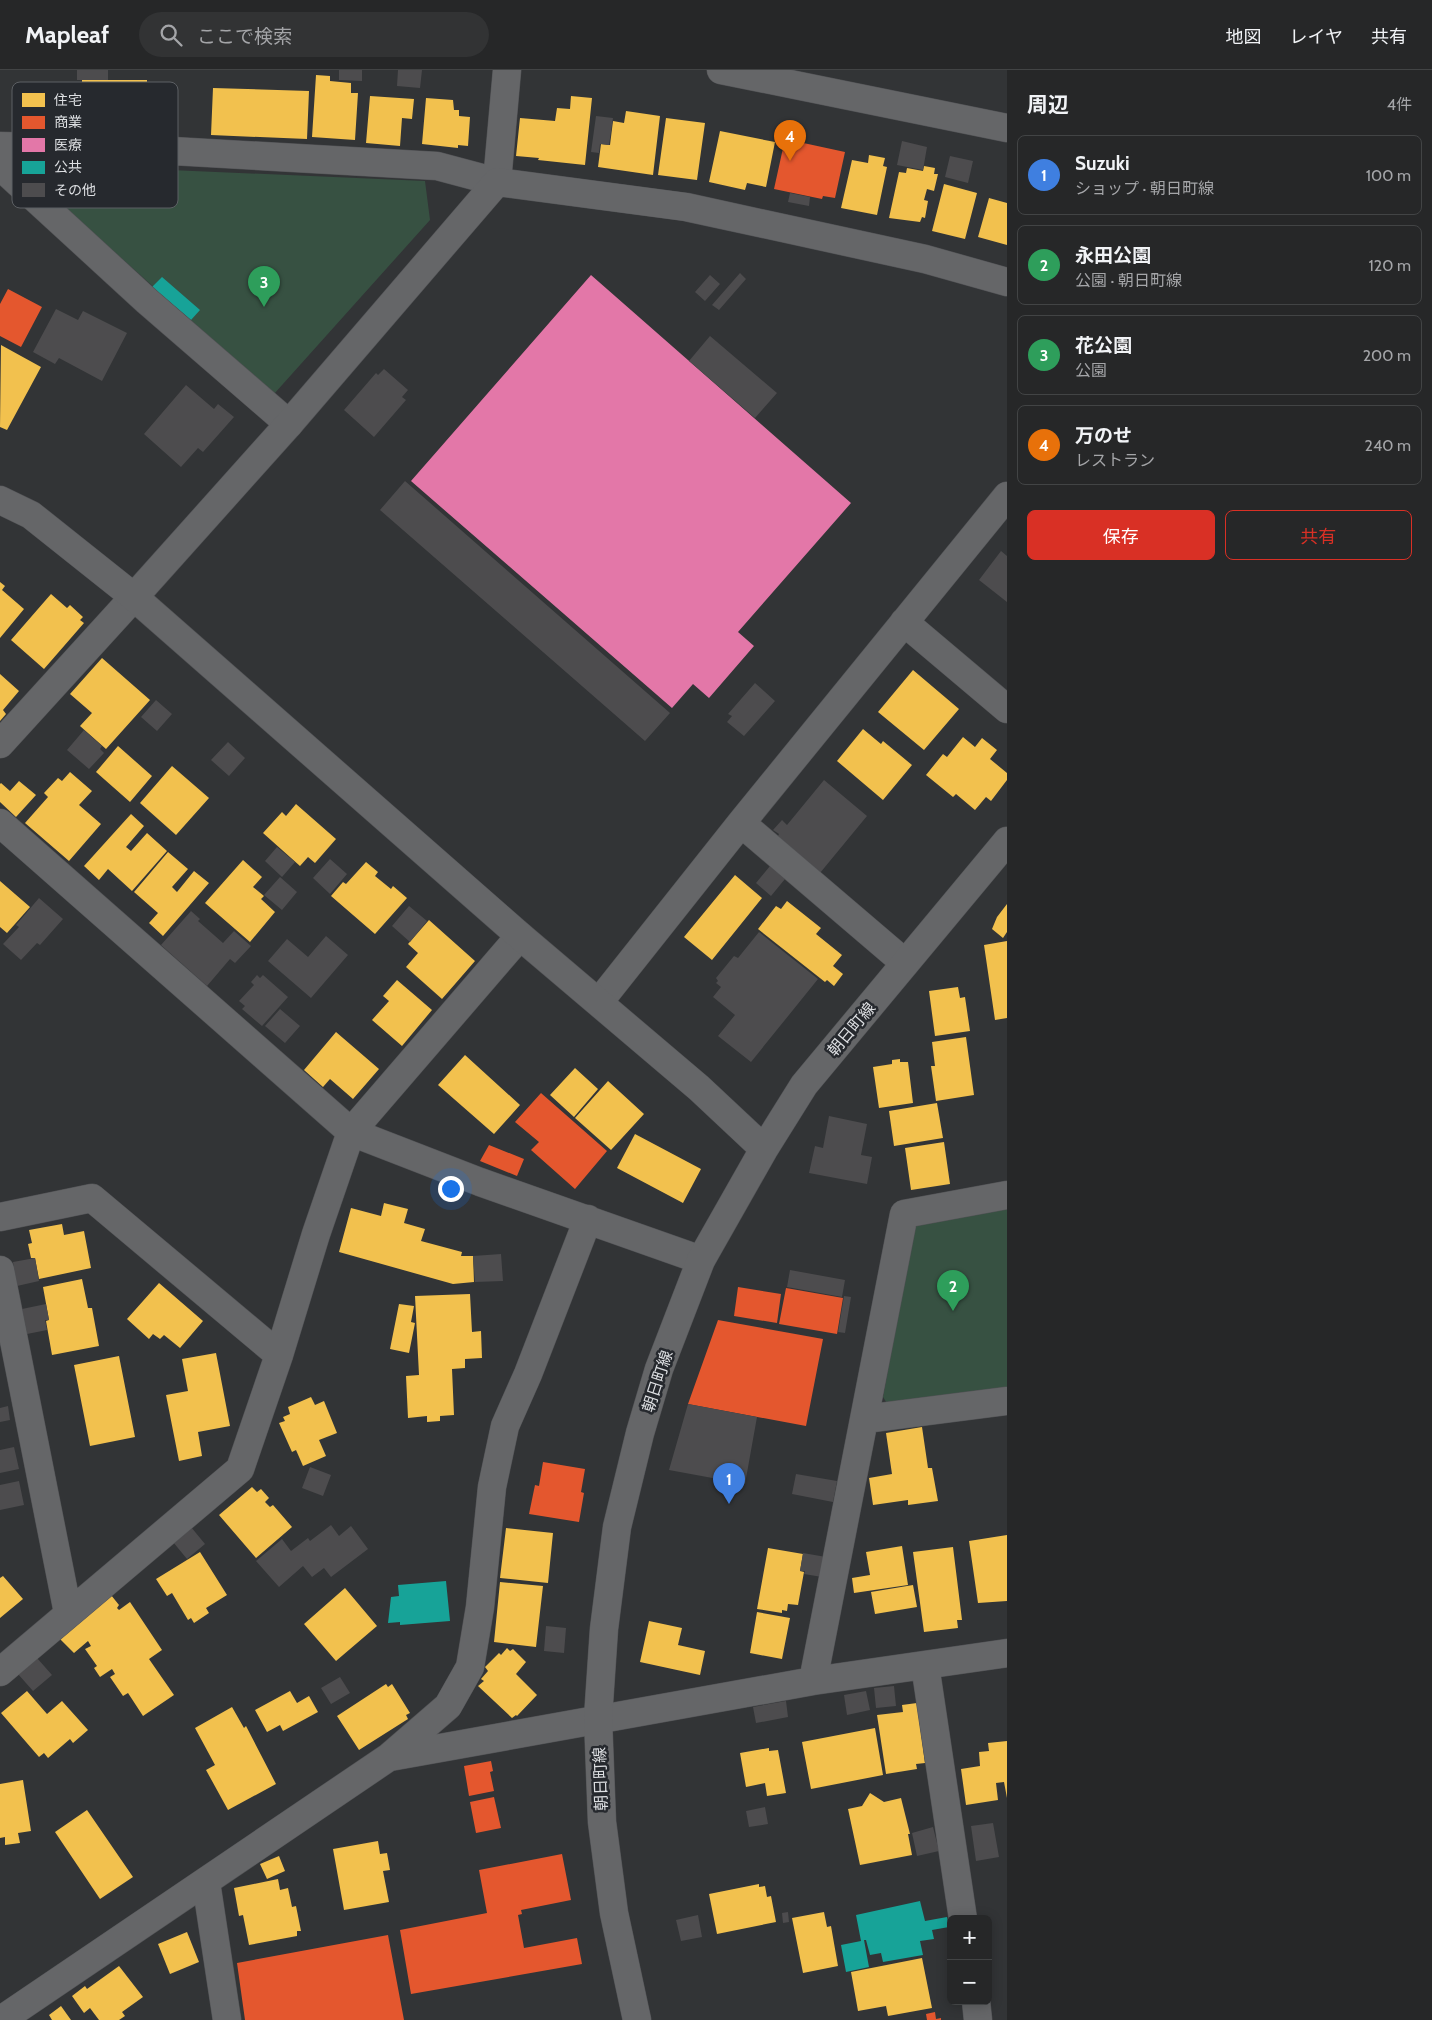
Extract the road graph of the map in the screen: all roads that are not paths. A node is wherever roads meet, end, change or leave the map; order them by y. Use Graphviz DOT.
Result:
graph roads {
  1 [pos="507,70"];
  2 [pos="721,70"];
  3 [pos="1007,128"];
  4 [pos="178,151"];
  5 [pos="0,166"];
  6 [pos="12,177"];
  7 [pos="498,182"];
  8 [pos="46,208"];
  9 [pos="1007,282"];
  10 [pos="289,424"];
  11 [pos="1007,496"];
  12 [pos="0,500"];
  13 [pos="134,597"];
  14 [pos="904,622"];
  15 [pos="1007,709"];
  16 [pos="0,744"];
  17 [pos="0,822"];
  18 [pos="741,823"];
  19 [pos="1007,841"];
  20 [pos="520,936"];
  21 [pos="905,963"];
  22 [pos="599,1002"];
  23 [pos="351,1132"];
  24 [pos="764,1150"];
  25 [pos="1007,1195"];
  26 [pos="0,1217"];
  27 [pos="588,1219"];
  28 [pos="701,1260"];
  29 [pos="0,1270"];
  30 [pos="279,1355"];
  31 [pos="1007,1401"];
  32 [pos="865,1419"];
  33 [pos="68,1613"];
  34 [pos="1007,1653"];
  35 [pos="925,1665"];
  36 [pos="0,1672"];
  37 [pos="813,1681"];
  38 [pos="598,1718"];
  39 [pos="389,1757"];
  40 [pos="206,1882"];
  41 [pos="962,1915"];
  42 [pos="976,2005"];
  43 [pos="1,2020"];
  44 [pos="227,2020"];
  45 [pos="637,2020"];
  46 [pos="978,2020"];
  1 -- 7 [label="street"];
  2 -- 3 [label="street"];
  4 -- 7 [label="street"];
  5 -- 6 [label="street"];
  7 -- 9 [label="street"];
  7 -- 10 [label="street"];
  8 -- 10 [label="street"];
  10 -- 13 [label="street"];
  11 -- 14 [label="street"];
  12 -- 13 [label="street"];
  13 -- 16 [label="street"];
  13 -- 20 [label="street"];
  14 -- 15 [label="street"];
  14 -- 18 [label="street"];
  17 -- 23 [label="street"];
  18 -- 21 [label="street"];
  18 -- 22 [label="street"];
  19 -- 21 [label="street, 朝日町線"];
  20 -- 22 [label="street"];
  20 -- 23 [label="street"];
  21 -- 24 [label="street, 朝日町線"];
  22 -- 24 [label="street"];
  23 -- 27 [label="street"];
  23 -- 30 [label="street"];
  24 -- 28 [label="street, 朝日町線"];
  25 -- 32 [label="street"];
  26 -- 30 [label="street"];
  27 -- 28 [label="street"];
  27 -- 39 [label="street"];
  28 -- 38 [label="street, 朝日町線"];
  29 -- 33 [label="street"];
  30 -- 33 [label="street"];
  31 -- 32 [label="street"];
  32 -- 37 [label="street"];
  33 -- 36 [label="street"];
  34 -- 35 [label="street"];
  35 -- 37 [label="street"];
  35 -- 41 [label="street"];
  37 -- 38 [label="street"];
  38 -- 39 [label="street"];
  38 -- 45 [label="street, 朝日町線"];
  39 -- 40 [label="street"];
  40 -- 43 [label="street"];
  40 -- 44 [label="street"];
  42 -- 46 [label="street"];
}
